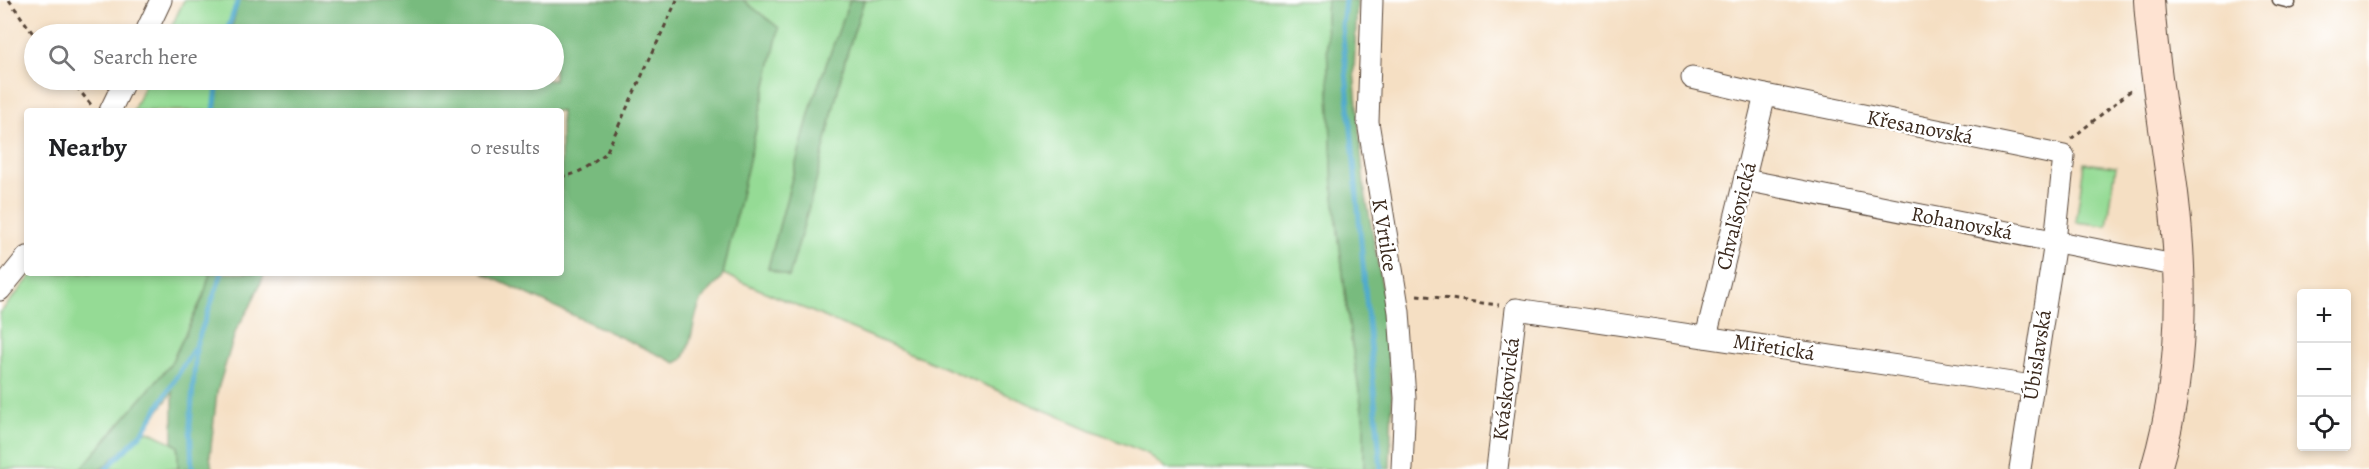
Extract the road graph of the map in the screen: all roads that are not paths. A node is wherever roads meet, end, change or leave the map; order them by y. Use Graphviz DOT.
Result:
graph roads {
  1 [pos="161,0"];
  2 [pos="1372,0"];
  3 [pos="2149,0"];
  4 [pos="2278,0"];
  5 [pos="2290,3"];
  6 [pos="150,24"];
  7 [pos="1692,78"];
  8 [pos="120,90"];
  9 [pos="1765,95"];
  10 [pos="111,108"];
  11 [pos="1745,180"];
  12 [pos="2055,242"];
  13 [pos="24,261"];
  14 [pos="2179,266"];
  15 [pos="0,290"];
  16 [pos="1516,309"];
  17 [pos="1706,337"];
  18 [pos="2032,386"];
  19 [pos="1402,469"];
  20 [pos="1497,469"];
  21 [pos="2020,469"];
  22 [pos="2156,469"];
  1 -- 6 [label="street"];
  2 -- 19 [label="street, K Vrtilce"];
  3 -- 14 [label="street"];
  4 -- 5 [label="lane"];
  7 -- 9 [label="street, Křesanovská"];
  8 -- 10 [label="street"];
  9 -- 11 [label="street, Chvalšovická"];
  9 -- 12 [label="street, Křesanovská"];
  11 -- 12 [label="street, Rohanovská"];
  11 -- 17 [label="street, Chvalšovická"];
  12 -- 14 [label="street, Rohanovská"];
  12 -- 18 [label="street, Úbislavská"];
  13 -- 15 [label="street"];
  14 -- 22 [label="street"];
  16 -- 17 [label="street, Miřetická"];
  16 -- 20 [label="street, Kváskovická"];
  17 -- 18 [label="street, Miřetická"];
  18 -- 21 [label="street, Úbislavská"];
}
